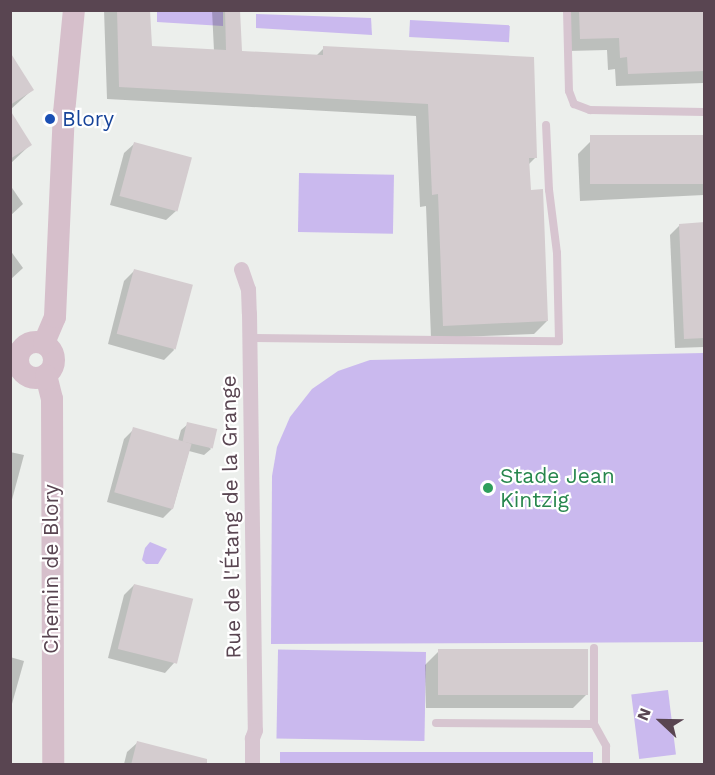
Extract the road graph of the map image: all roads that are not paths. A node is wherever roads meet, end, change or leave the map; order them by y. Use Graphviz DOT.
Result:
graph roads {
  1 [pos="74,10"];
  2 [pos="567,10"];
  3 [pos="705,112"];
  4 [pos="546,125"];
  5 [pos="241,269"];
  6 [pos="249,338"];
  7 [pos="44,343"];
  8 [pos="15,369"];
  9 [pos="46,375"];
  10 [pos="594,648"];
  11 [pos="436,723"];
  12 [pos="594,724"];
  13 [pos="53,765"];
  14 [pos="252,765"];
  15 [pos="606,765"];
  1 -- 7 [label="street"];
  2 -- 3 [label="lane"];
  4 -- 6 [label="lane"];
  5 -- 6 [label="street, Rue de l'Étang de la Grange"];
  6 -- 14 [label="street, Rue de l'Étang de la Grange"];
  7 -- 8 [label="street"];
  7 -- 9 [label="street"];
  8 -- 9 [label="street"];
  9 -- 13 [label="street, Chemin de Blory"];
  10 -- 12 [label="lane"];
  11 -- 12 [label="lane"];
  12 -- 15 [label="lane"];
}
